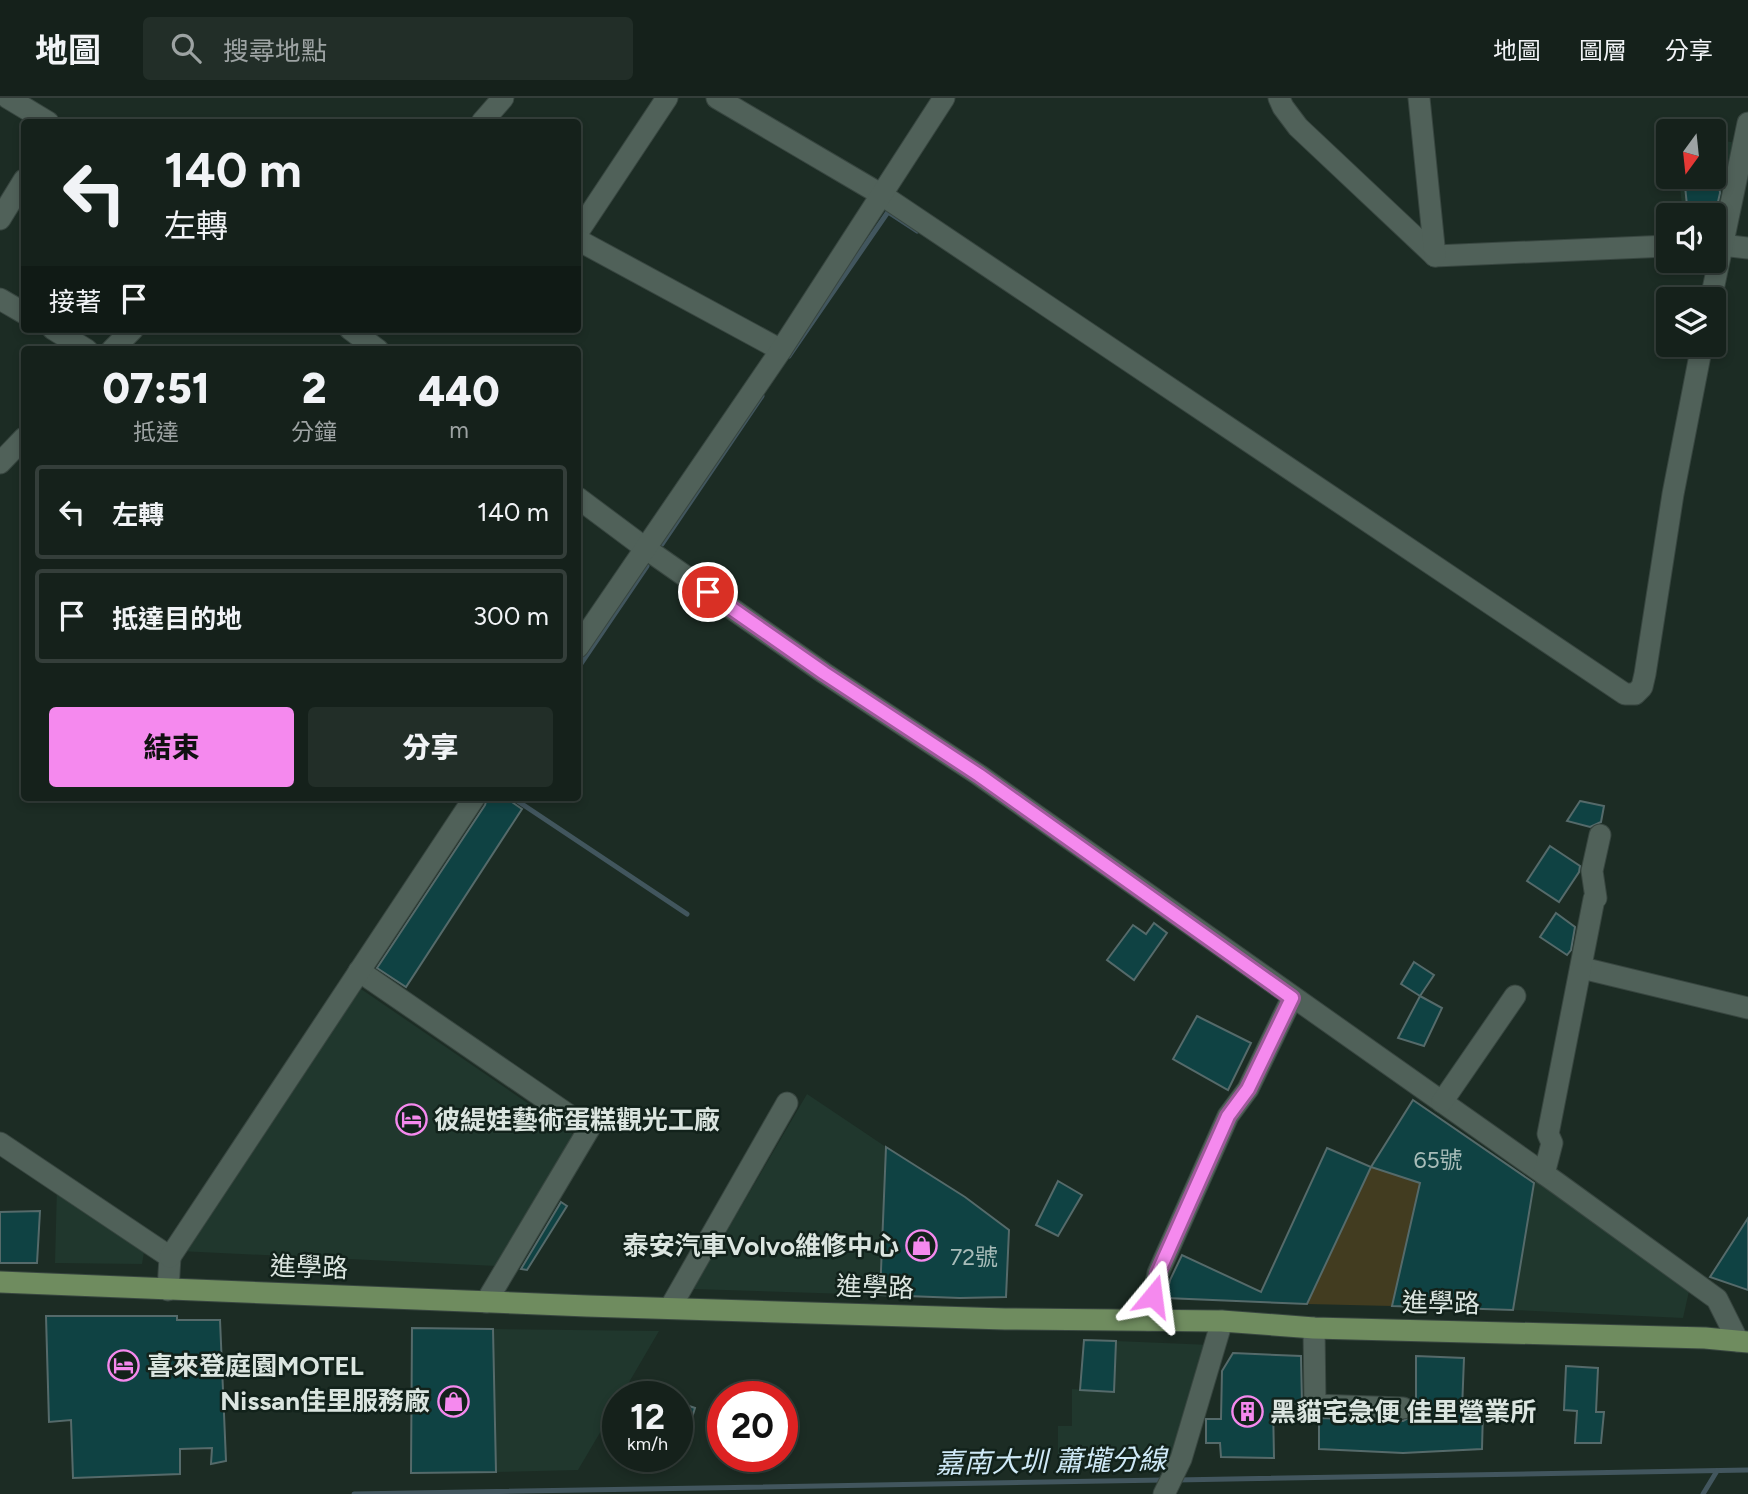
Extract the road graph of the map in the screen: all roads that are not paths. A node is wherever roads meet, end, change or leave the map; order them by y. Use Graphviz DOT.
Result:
graph roads {
  1 [pos="8,98"];
  2 [pos="503,98"];
  3 [pos="667,98"];
  4 [pos="717,98"];
  5 [pos="944,98"];
  6 [pos="1279,98"];
  7 [pos="1419,98"];
  8 [pos="40,111"];
  9 [pos="485,119"];
  10 [pos="1748,123"];
  11 [pos="21,185"];
  12 [pos="882,195"];
  13 [pos="1726,209"];
  14 [pos="0,219"];
  15 [pos="581,227"];
  16 [pos="581,242"];
  17 [pos="1726,245"];
  18 [pos="1656,247"];
  19 [pos="1748,248"];
  20 [pos="1435,256"];
  21 [pos="2,303"];
  22 [pos="21,312"];
  23 [pos="60,333"];
  24 [pos="128,333"];
  25 [pos="355,333"];
  26 [pos="82,346"];
  27 [pos="116,346"];
  28 [pos="373,346"];
  29 [pos="781,351"];
  30 [pos="1700,357"];
  31 [pos="21,443"];
  32 [pos="11,461"];
  33 [pos="581,500"];
  34 [pos="645,548"];
  35 [pos="581,643"];
  36 [pos="472,801"];
  37 [pos="1600,835"];
  38 [pos="1582,968"];
  39 [pos="359,971"];
  40 [pos="1515,996"];
  41 [pos="1292,998"];
  42 [pos="1748,1008"];
  43 [pos="1442,1102"];
  44 [pos="787,1103"];
  45 [pos="0,1143"];
  46 [pos="1544,1174"];
  47 [pos="170,1257"];
  48 [pos="0,1282"];
  49 [pos="168,1290"];
  50 [pos="486,1302"];
  51 [pos="670,1308"];
  52 [pos="1148,1320"];
  53 [pos="1222,1321"];
  54 [pos="1314,1328"];
  55 [pos="1743,1342"];
  56 [pos="1403,1408"];
  57 [pos="1164,1494"];
  1 -- 8 [label="lane"];
  2 -- 9 [label="lane"];
  3 -- 15 [label="lane"];
  4 -- 12 [label="lane"];
  5 -- 12 [label="lane"];
  6 -- 20 [label="lane"];
  7 -- 20 [label="lane"];
  10 -- 13 [label="lane"];
  11 -- 14 [label="lane"];
  12 -- 29 [label="lane"];
  12 -- 30 [label="lane"];
  16 -- 29 [label="lane"];
  17 -- 19 [label="lane"];
  18 -- 20 [label="lane"];
  21 -- 22 [label="lane"];
  23 -- 26 [label="lane"];
  24 -- 27 [label="lane"];
  25 -- 28 [label="lane"];
  29 -- 34 [label="lane"];
  31 -- 32 [label="lane"];
  33 -- 34 [label="lane"];
  34 -- 35 [label="lane"];
  34 -- 41 [label="lane"];
  36 -- 39 [label="lane"];
  37 -- 38 [label="lane"];
  38 -- 42 [label="lane"];
  38 -- 46 [label="lane"];
  39 -- 47 [label="lane"];
  39 -- 50 [label="lane"];
  40 -- 43 [label="lane"];
  41 -- 43 [label="lane"];
  41 -- 52 [label="lane"];
  43 -- 46 [label="lane"];
  44 -- 51 [label="lane"];
  45 -- 47 [label="lane"];
  46 -- 55 [label="lane"];
  47 -- 49 [label="lane"];
  48 -- 49 [label="main road, 進學路"];
  49 -- 50 [label="main road, 進學路"];
  50 -- 51 [label="main road, 進學路"];
  51 -- 52 [label="main road, 進學路"];
  52 -- 53 [label="main road, 進學路"];
  53 -- 54 [label="main road, 進學路"];
  53 -- 57 [label="lane"];
  54 -- 55 [label="main road, 進學路"];
  54 -- 56 [label="lane"];
}
